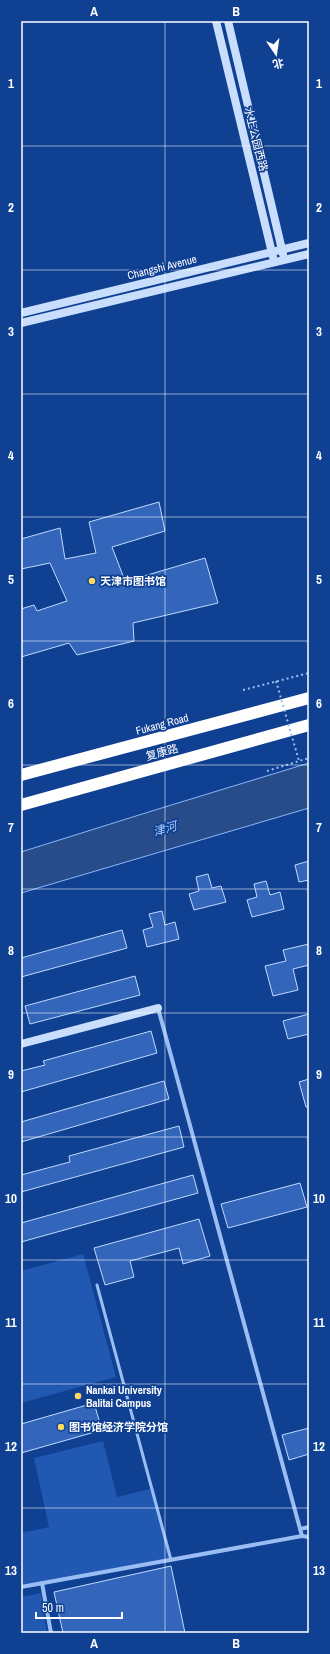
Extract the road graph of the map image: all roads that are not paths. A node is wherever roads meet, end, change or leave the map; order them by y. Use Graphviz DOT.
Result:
graph roads {
  1 [pos="216,21"];
  2 [pos="228,21"];
  3 [pos="309,243"];
  4 [pos="282,250"];
  5 [pos="272,252"];
  6 [pos="309,254"];
  7 [pos="285,260"];
  8 [pos="274,263"];
  9 [pos="21,313"];
  10 [pos="21,323"];
  11 [pos="309,698"];
  12 [pos="309,725"];
  13 [pos="21,776"];
  14 [pos="21,804"];
  15 [pos="158,1008"];
  16 [pos="21,1044"];
  17 [pos="97,1285"];
  18 [pos="309,1526"];
  19 [pos="300,1529"];
  20 [pos="302,1536"];
  21 [pos="309,1537"];
  22 [pos="171,1560"];
  23 [pos="42,1583"];
  24 [pos="21,1587"];
  25 [pos="51,1633"];
  1 -- 5 [label="street, 水上公园西路"];
  2 -- 4 [label="street"];
  3 -- 4 [label="street, Changshi Avenue"];
  4 -- 5 [label="street, Changshi Avenue"];
  4 -- 7 [label="street"];
  5 -- 8 [label="street, 水上公园西路"];
  5 -- 9 [label="street, Changshi Avenue"];
  6 -- 7 [label="street, Changshi Avenue"];
  7 -- 8 [label="street, Changshi Avenue"];
  8 -- 10 [label="street, Changshi Avenue"];
  11 -- 13 [label="highway, Fukang Road"];
  12 -- 14 [label="highway, 复康路"];
  15 -- 16 [label="street"];
  15 -- 19 [label="street"];
  17 -- 22 [label="lane"];
  18 -- 19 [label="street"];
  19 -- 20 [label="street"];
  20 -- 21 [label="street"];
  20 -- 22 [label="street"];
  22 -- 23 [label="street"];
  23 -- 24 [label="street"];
  23 -- 25 [label="street"];
}
